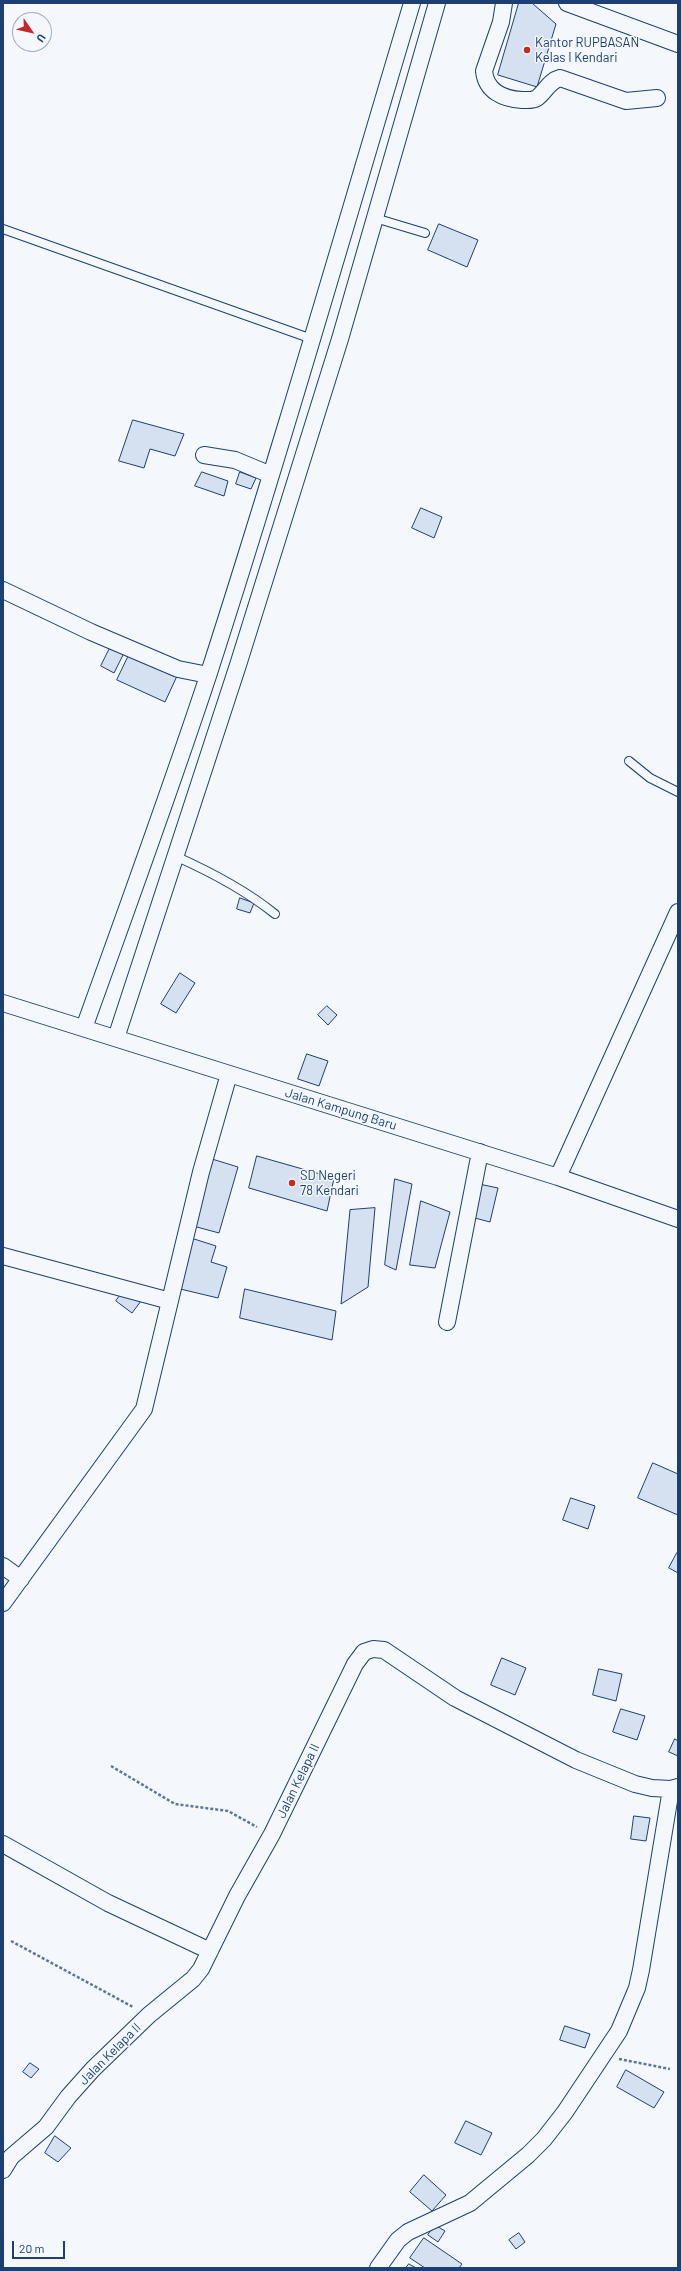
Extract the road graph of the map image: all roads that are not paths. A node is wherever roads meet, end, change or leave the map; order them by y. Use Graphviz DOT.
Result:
graph roads {
  1 [pos="412,3"];
  2 [pos="438,3"];
  3 [pos="504,3"];
  4 [pos="567,3"];
  5 [pos="678,44"];
  6 [pos="657,98"];
  7 [pos="376,218"];
  8 [pos="3,229"];
  9 [pos="425,233"];
  10 [pos="312,339"];
  11 [pos="204,455"];
  12 [pos="271,475"];
  13 [pos="3,590"];
  14 [pos="208,675"];
  15 [pos="629,761"];
  16 [pos="678,792"];
  17 [pos="175,856"];
  18 [pos="678,912"];
  19 [pos="275,914"];
  20 [pos="3,1003"];
  21 [pos="84,1028"];
  22 [pos="116,1038"];
  23 [pos="229,1074"];
  24 [pos="480,1152"];
  25 [pos="558,1177"];
  26 [pos="678,1219"];
  27 [pos="3,1256"];
  28 [pos="170,1301"];
  29 [pos="447,1322"];
  30 [pos="3,1566"];
  31 [pos="21,1579"];
  32 [pos="3,1604"];
  33 [pos="674,1788"];
  34 [pos="3,1844"];
  35 [pos="210,1951"];
  36 [pos="6,2160"];
  37 [pos="378,2268"];
  1 -- 10 [label="street"];
  2 -- 7 [label="street"];
  3 -- 6 [label="street"];
  4 -- 5 [label="street"];
  7 -- 9 [label="lane"];
  7 -- 17 [label="street"];
  8 -- 10 [label="lane"];
  10 -- 12 [label="street"];
  11 -- 12 [label="street"];
  12 -- 14 [label="street"];
  13 -- 14 [label="street"];
  14 -- 21 [label="street"];
  15 -- 16 [label="lane"];
  17 -- 19 [label="lane"];
  17 -- 22 [label="street"];
  18 -- 25 [label="street"];
  20 -- 21 [label="street, Jalan Kampung Baru"];
  21 -- 22 [label="street, Jalan Kampung Baru"];
  22 -- 23 [label="street, Jalan Kampung Baru"];
  23 -- 24 [label="street, Jalan Kampung Baru"];
  23 -- 28 [label="street"];
  24 -- 25 [label="street, Jalan Kampung Baru"];
  24 -- 29 [label="street"];
  25 -- 26 [label="street, Jalan Kampung Baru"];
  27 -- 28 [label="street"];
  28 -- 31 [label="street"];
  30 -- 31 [label="street"];
  31 -- 32 [label="street"];
  33 -- 35 [label="street, Jalan Kelapa II"];
  33 -- 37 [label="street"];
  34 -- 35 [label="street"];
  35 -- 36 [label="street, Jalan Kelapa II"];
}
